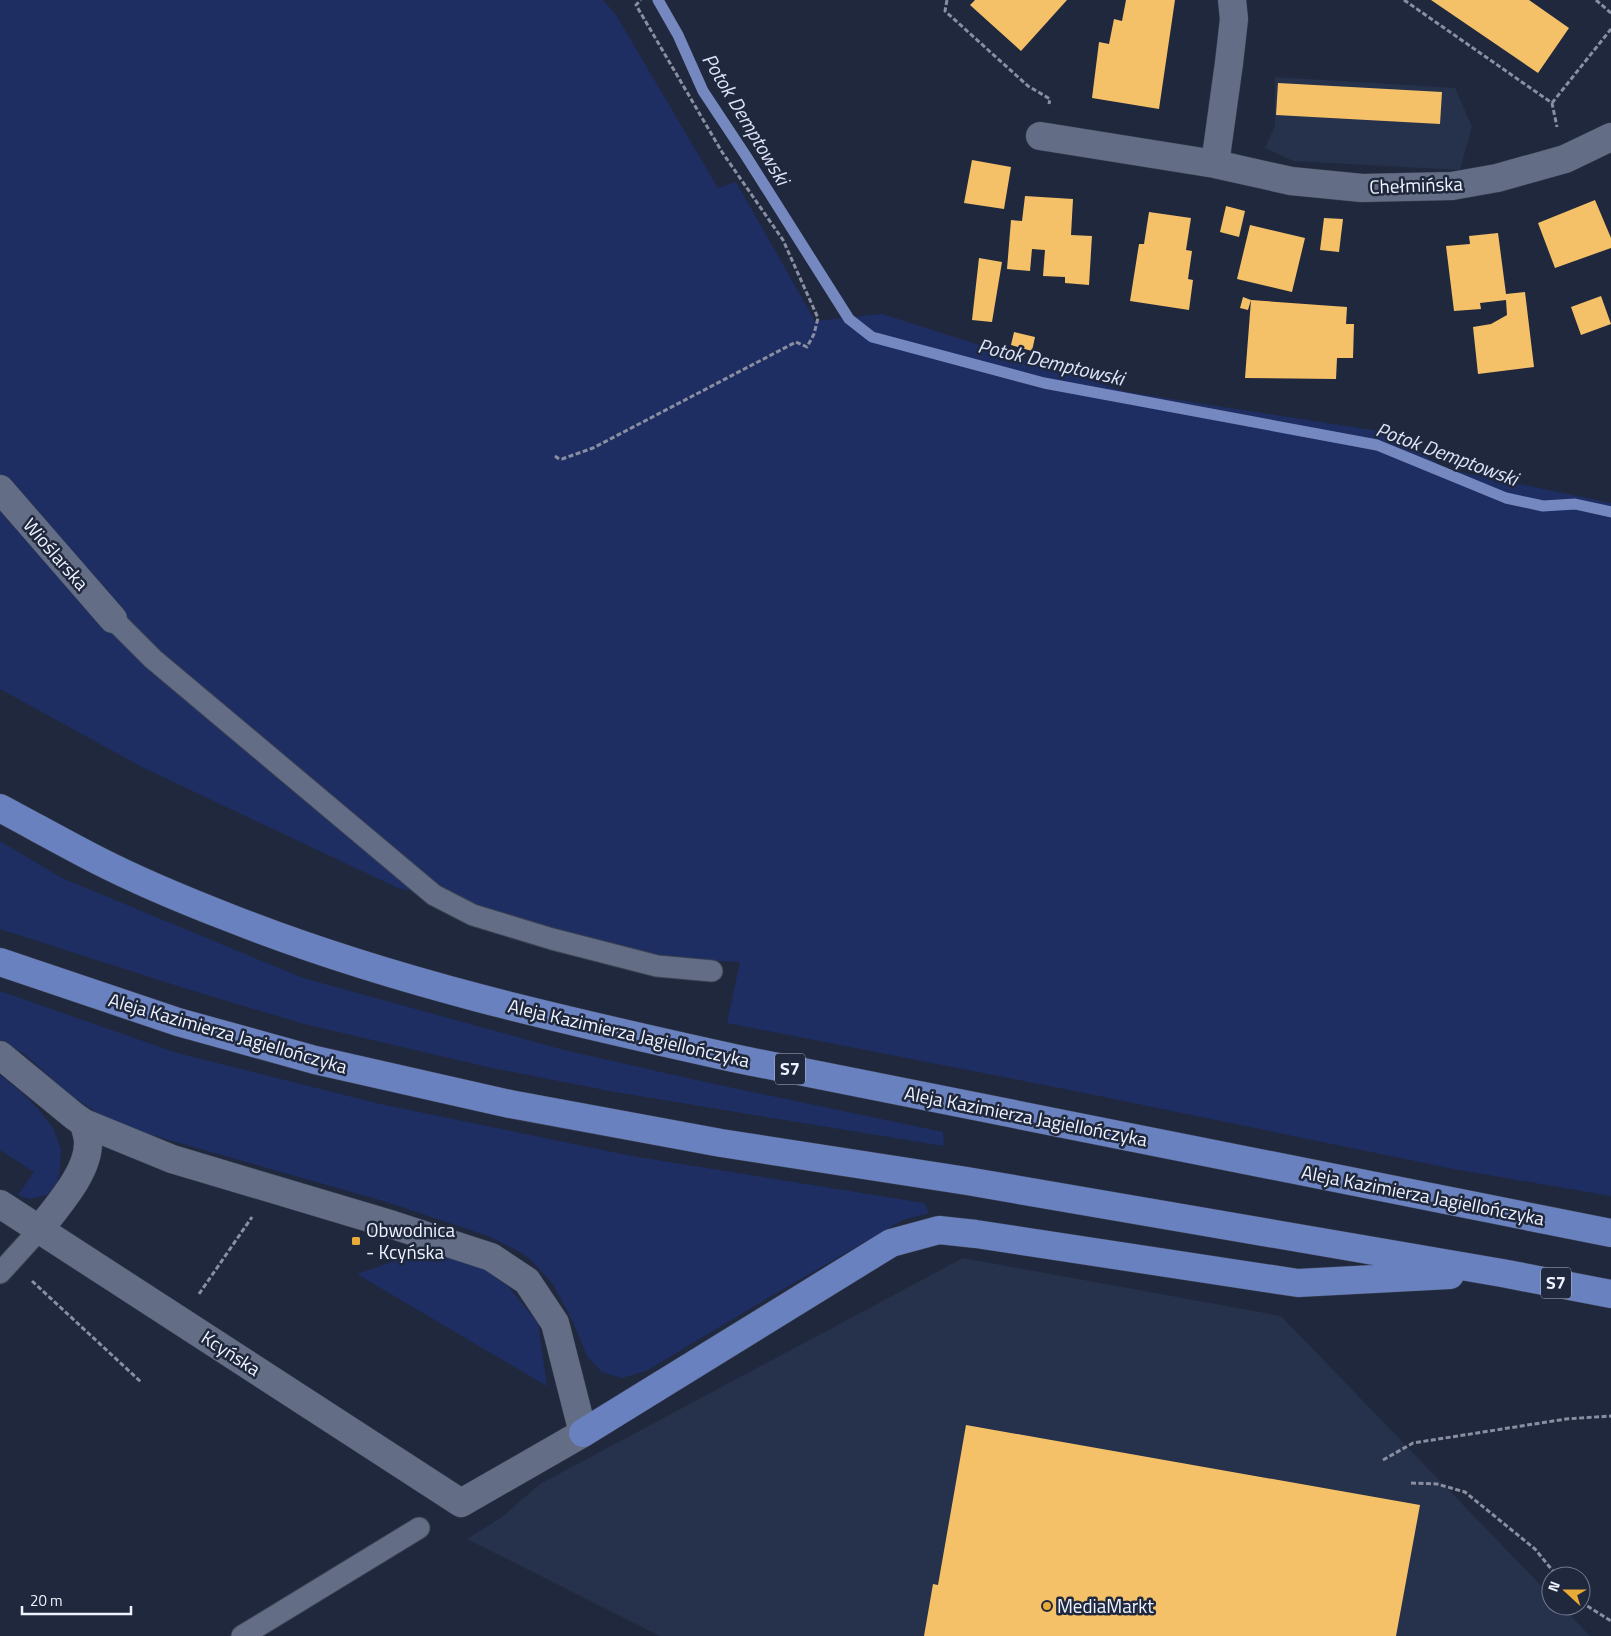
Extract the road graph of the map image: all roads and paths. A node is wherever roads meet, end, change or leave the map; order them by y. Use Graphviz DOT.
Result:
graph roads {
  1 [pos="641,0"];
  2 [pos="947,0"];
  3 [pos="1232,0"];
  4 [pos="1404,0"];
  5 [pos="1596,0"];
  6 [pos="1611,13"];
  7 [pos="1611,29"];
  8 [pos="1552,103"];
  9 [pos="1040,136"];
  10 [pos="1611,137"];
  11 [pos="1565,159"];
  12 [pos="1215,164"];
  13 [pos="555,456"];
  14 [pos="0,489"];
  15 [pos="113,619"];
  16 [pos="0,808"];
  17 [pos="0,962"];
  18 [pos="712,971"];
  19 [pos="0,1055"];
  20 [pos="84,1123"];
  21 [pos="0,1204"];
  22 [pos="254,1215"];
  23 [pos="40,1229"];
  24 [pos="1611,1232"];
  25 [pos="5,1268"];
  26 [pos="1502,1273"];
  27 [pos="1611,1294"];
  28 [pos="180,1320"];
  29 [pos="141,1382"];
  30 [pos="1611,1416"];
  31 [pos="583,1433"];
  32 [pos="1383,1460"];
  33 [pos="1411,1483"];
  34 [pos="418,1528"];
  35 [pos="1549,1566"];
  36 [pos="1591,1608"];
  37 [pos="1611,1621"];
  38 [pos="242,1636"];
  1 -- 13 [label="path"];
  2 -- 9 [label="path"];
  3 -- 12 [label="street"];
  4 -- 8 [label="path"];
  5 -- 6 [label="path"];
  7 -- 8 [label="path"];
  8 -- 11 [label="path"];
  9 -- 12 [label="street, Chełmińska"];
  10 -- 11 [label="street, Chełmińska"];
  11 -- 12 [label="street, Chełmińska"];
  14 -- 15 [label="street, Wioślarska"];
  15 -- 18 [label="lane"];
  16 -- 24 [label="highway, Aleja Kazimierza Jagiellończyka / S7"];
  17 -- 26 [label="highway, Aleja Kazimierza Jagiellończyka / S7"];
  19 -- 20 [label="street"];
  20 -- 23 [label="street"];
  20 -- 31 [label="street"];
  21 -- 23 [label="street, Kcyńska"];
  22 -- 28 [label="path"];
  23 -- 25 [label="lane"];
  23 -- 28 [label="street, Kcyńska"];
  25 -- 29 [label="path"];
  26 -- 27 [label="highway, Aleja Kazimierza Jagiellończyka / S7"];
  26 -- 31 [label="highway"];
  28 -- 31 [label="street, Kcyńska"];
  30 -- 32 [label="path"];
  33 -- 35 [label="path"];
  34 -- 38 [label="lane"];
  36 -- 37 [label="path"];
}
